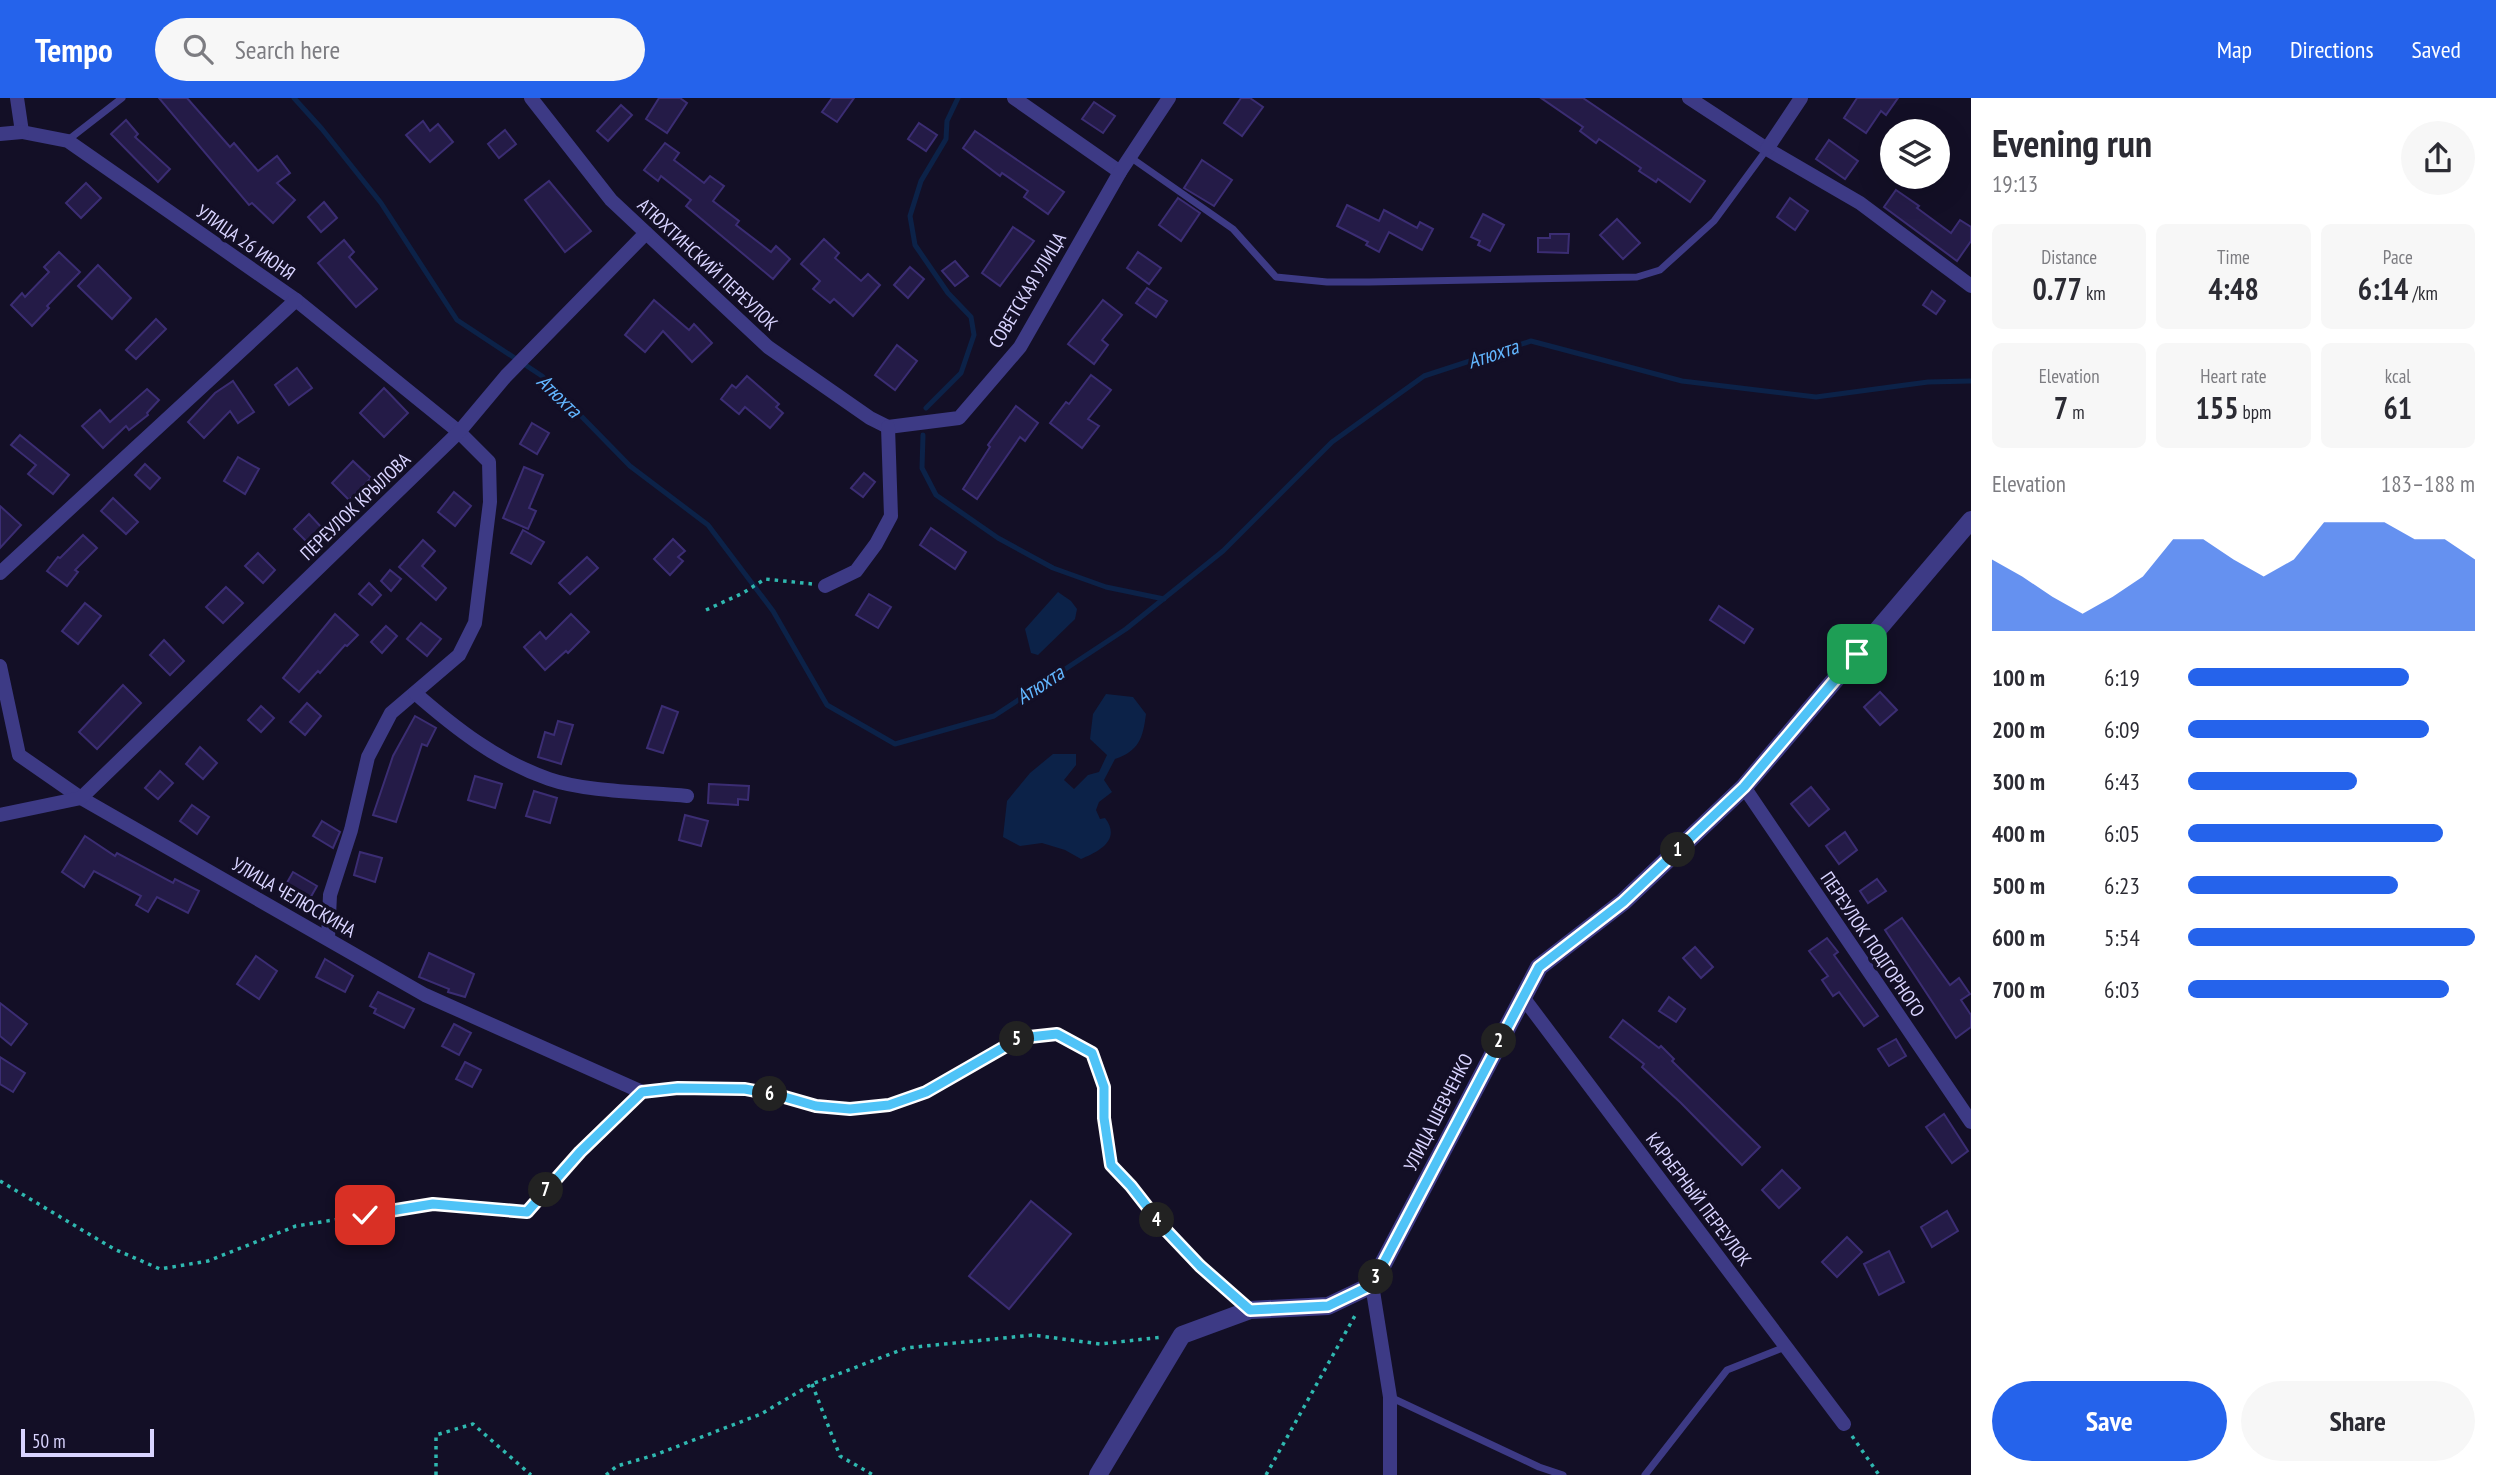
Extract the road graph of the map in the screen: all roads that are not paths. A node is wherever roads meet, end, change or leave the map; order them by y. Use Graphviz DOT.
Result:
graph roads {
  1 [pos="17,98"];
  2 [pos="122,98"];
  3 [pos="531,98"];
  4 [pos="1014,98"];
  5 [pos="1169,98"];
  6 [pos="1689,98"];
  7 [pos="1801,98"];
  8 [pos="22,132"];
  9 [pos="0,134"];
  10 [pos="68,141"];
  11 [pos="1767,149"];
  12 [pos="1130,158"];
  13 [pos="1120,172"];
  14 [pos="646,233"];
  15 [pos="1971,286"];
  16 [pos="296,300"];
  17 [pos="888,427"];
  18 [pos="459,432"];
  19 [pos="1971,520"];
  20 [pos="0,573"];
  21 [pos="825,586"];
  22 [pos="0,666"];
  23 [pos="415,693"];
  24 [pos="1744,787"];
  25 [pos="687,796"];
  26 [pos="81,798"];
  27 [pos="0,815"];
  28 [pos="328,938"];
  29 [pos="1522,996"];
  30 [pos="642,1092"];
  31 [pos="1971,1122"];
  32 [pos="1372,1285"];
  33 [pos="1786,1347"];
  34 [pos="1390,1397"];
  35 [pos="1844,1424"];
  36 [pos="1098,1475"];
  37 [pos="1390,1475"];
  38 [pos="1563,1475"];
  39 [pos="1646,1475"];
  1 -- 8 [label="street"];
  2 -- 10 [label="lane"];
  3 -- 14 [label="street, АТЮХТИНСКИЙ ПЕРЕУЛОК"];
  4 -- 13 [label="street"];
  5 -- 12 [label="street, СОВЕТСКАЯ УЛИЦА"];
  6 -- 11 [label="street"];
  7 -- 11 [label="street"];
  8 -- 9 [label="street, УЛИЦА 26 ИЮНЯ"];
  8 -- 10 [label="street, УЛИЦА 26 ИЮНЯ"];
  10 -- 16 [label="street, УЛИЦА 26 ИЮНЯ"];
  11 -- 12 [label="lane"];
  11 -- 15 [label="street"];
  12 -- 13 [label="street, СОВЕТСКАЯ УЛИЦА"];
  13 -- 17 [label="street, СОВЕТСКАЯ УЛИЦА"];
  14 -- 17 [label="street, АТЮХТИНСКИЙ ПЕРЕУЛОК"];
  14 -- 18 [label="street, ПЕРЕУЛОК КРЫЛОВА"];
  16 -- 18 [label="street, УЛИЦА 26 ИЮНЯ"];
  16 -- 20 [label="street"];
  17 -- 21 [label="street"];
  18 -- 23 [label="street, УЛИЦА 26 ИЮНЯ"];
  18 -- 26 [label="street, ПЕРЕУЛОК КРЫЛОВА"];
  19 -- 24 [label="street, УЛИЦА ШЕВЧЕНКО"];
  22 -- 26 [label="street, УЛИЦА ЧЕЛЮСКИНА"];
  23 -- 25 [label="street"];
  23 -- 28 [label="street, УЛИЦА 26 ИЮНЯ"];
  24 -- 29 [label="street, УЛИЦА ШЕВЧЕНКО"];
  24 -- 31 [label="street, ПЕРЕУЛОК ПОДГОРНОГО"];
  26 -- 27 [label="street"];
  26 -- 28 [label="street, УЛИЦА ЧЕЛЮСКИНА"];
  28 -- 30 [label="street, УЛИЦА ЧЕЛЮСКИНА"];
  29 -- 32 [label="street, УЛИЦА ШЕВЧЕНКО"];
  29 -- 33 [label="street, КАРЬЕРНЫЙ ПЕРЕУЛОК"];
  32 -- 34 [label="street"];
  32 -- 36 [label="street"];
  33 -- 35 [label="street, КАРЬЕРНЫЙ ПЕРЕУЛОК"];
  33 -- 39 [label="lane"];
  34 -- 37 [label="street"];
  34 -- 38 [label="lane"];
}
